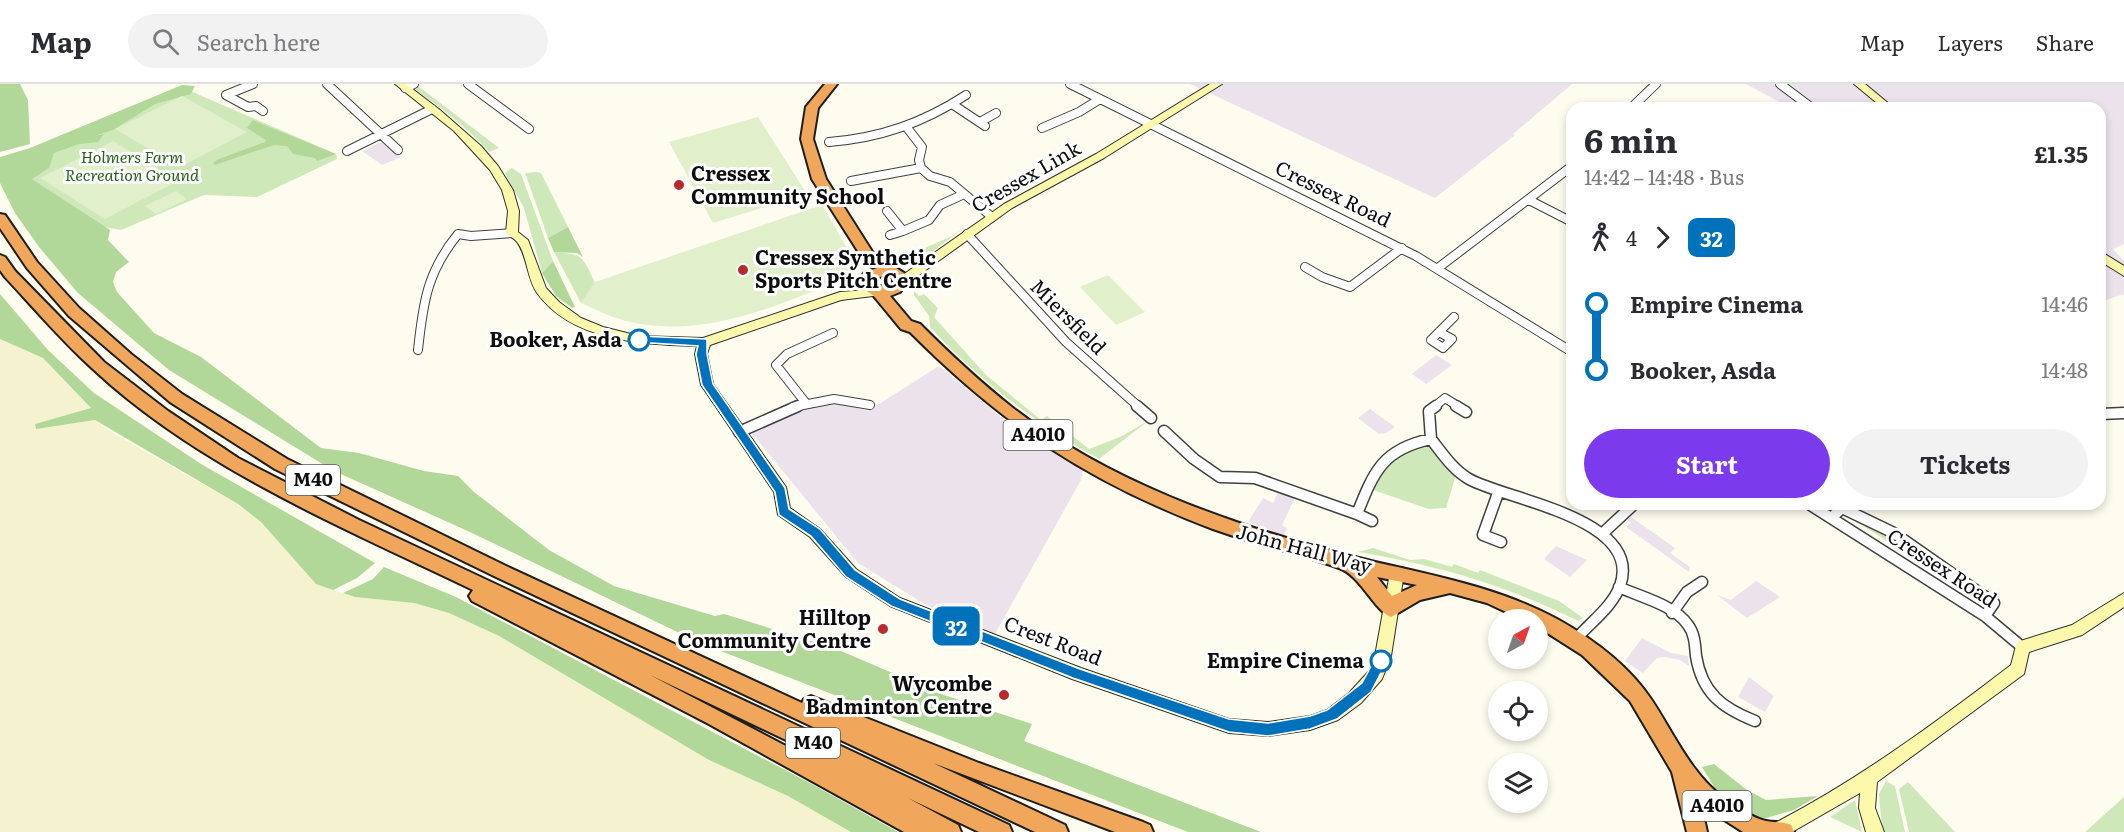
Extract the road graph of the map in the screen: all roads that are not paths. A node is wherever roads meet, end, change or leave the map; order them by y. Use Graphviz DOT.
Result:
graph roads {
  1 [pos="253,84"];
  2 [pos="327,84"];
  3 [pos="468,84"];
  4 [pos="831,84"];
  5 [pos="1070,84"];
  6 [pos="1217,84"];
  7 [pos="1656,84"];
  8 [pos="1780,84"];
  9 [pos="1859,84"];
  10 [pos="407,85"];
  11 [pos="966,95"];
  12 [pos="1100,99"];
  13 [pos="1637,102"];
  14 [pos="1804,102"];
  15 [pos="1882,102"];
  16 [pos="952,104"];
  17 [pos="432,109"];
  18 [pos="262,111"];
  19 [pos="996,112"];
  20 [pos="1152,124"];
  21 [pos="1042,128"];
  22 [pos="529,129"];
  23 [pos="908,129"];
  24 [pos="382,134"];
  25 [pos="830,142"];
  26 [pos="398,150"];
  27 [pos="347,151"];
  28 [pos="921,168"];
  29 [pos="1566,171"];
  30 [pos="851,181"];
  31 [pos="962,195"];
  32 [pos="1529,200"];
  33 [pos="886,211"];
  34 [pos="992,217"];
  35 [pos="0,218"];
  36 [pos="1566,219"];
  37 [pos="903,231"];
  38 [pos="512,233"];
  39 [pos="967,234"];
  40 [pos="890,236"];
  41 [pos="1402,248"];
  42 [pos="868,256"];
  43 [pos="2106,259"];
  44 [pos="0,260"];
  45 [pos="1305,267"];
  46 [pos="1438,268"];
  47 [pos="2124,272"];
  48 [pos="897,276"];
  49 [pos="869,277"];
  50 [pos="877,292"];
  51 [pos="840,296"];
  52 [pos="1454,317"];
  53 [pos="915,328"];
  54 [pos="1439,332"];
  55 [pos="833,333"];
  56 [pos="704,342"];
  57 [pos="1566,348"];
  58 [pos="418,350"];
  59 [pos="805,402"];
  60 [pos="870,405"];
  61 [pos="1466,412"];
  62 [pos="2124,413"];
  63 [pos="2106,414"];
  64 [pos="1151,418"];
  65 [pos="1164,430"];
  66 [pos="739,432"];
  67 [pos="1431,439"];
  68 [pos="1498,493"];
  69 [pos="1628,510"];
  70 [pos="1818,510"];
  71 [pos="1839,510"];
  72 [pos="1851,510"];
  73 [pos="1357,514"];
  74 [pos="1830,518"];
  75 [pos="1372,521"];
  76 [pos="352,525"];
  77 [pos="1603,533"];
  78 [pos="1501,542"];
  79 [pos="1345,562"];
  80 [pos="1397,573"];
  81 [pos="1702,582"];
  82 [pos="1451,585"];
  83 [pos="1619,587"];
  84 [pos="2124,600"];
  85 [pos="1392,607"];
  86 [pos="1672,613"];
  87 [pos="1985,616"];
  88 [pos="1576,639"];
  89 [pos="2022,647"];
  90 [pos="624,654"];
  91 [pos="687,659"];
  92 [pos="1755,721"];
  93 [pos="1680,766"];
  94 [pos="1869,780"];
  95 [pos="1771,831"];
  96 [pos="925,832"];
  97 [pos="951,832"];
  98 [pos="1002,832"];
  99 [pos="1058,832"];
  100 [pos="1143,832"];
  101 [pos="1697,832"];
  102 [pos="1875,832"];
  1 -- 18 [label="street"];
  2 -- 24 [label="street"];
  3 -- 22 [label="street"];
  4 -- 42 [label="highway, A4010"];
  5 -- 12 [label="street, Cressex Road"];
  6 -- 20 [label="street, Cressex Link"];
  7 -- 13 [label="street"];
  8 -- 14 [label="street"];
  9 -- 15 [label="street"];
  10 -- 17 [label="street"];
  11 -- 16 [label="street"];
  12 -- 20 [label="street, Cressex Road"];
  12 -- 21 [label="street"];
  16 -- 19 [label="street"];
  16 -- 23 [label="street"];
  17 -- 24 [label="street"];
  17 -- 38 [label="street"];
  20 -- 34 [label="street, Cressex Link"];
  20 -- 41 [label="street, Cressex Road"];
  23 -- 25 [label="street"];
  23 -- 28 [label="street"];
  24 -- 26 [label="street"];
  24 -- 27 [label="street"];
  28 -- 30 [label="street"];
  28 -- 31 [label="street"];
  29 -- 32 [label="street"];
  31 -- 34 [label="street"];
  31 -- 37 [label="street"];
  32 -- 36 [label="street"];
  32 -- 46 [label="street"];
  33 -- 37 [label="street"];
  34 -- 39 [label="street, Cressex Link"];
  35 -- 91 [label="highway, M40"];
  37 -- 40 [label="street"];
  38 -- 56 [label="street"];
  38 -- 58 [label="street"];
  39 -- 48 [label="street, Cressex Link"];
  39 -- 64 [label="street, Miersfield"];
  41 -- 45 [label="street"];
  41 -- 46 [label="street, Cressex Road"];
  42 -- 48 [label="highway, A4010"];
  42 -- 49 [label="highway, A4010"];
  43 -- 47 [label="street"];
  44 -- 76 [label="highway, M40"];
  46 -- 57 [label="street, Cressex Road"];
  48 -- 49 [label="highway"];
  48 -- 50 [label="highway"];
  48 -- 53 [label="highway, John Hall Way / A4010"];
  49 -- 50 [label="highway, A4010"];
  49 -- 51 [label="street"];
  50 -- 51 [label="street"];
  50 -- 53 [label="highway, John Hall Way / A4010"];
  51 -- 56 [label="street"];
  52 -- 54 [label="street"];
  53 -- 79 [label="highway, John Hall Way / A4010"];
  55 -- 59 [label="street"];
  56 -- 66 [label="street, Crest Road"];
  59 -- 60 [label="street"];
  59 -- 66 [label="street"];
  61 -- 67 [label="street"];
  62 -- 63 [label="street"];
  65 -- 73 [label="street"];
  66 -- 85 [label="street, Crest Road"];
  67 -- 68 [label="street"];
  67 -- 73 [label="street"];
  68 -- 77 [label="street"];
  68 -- 78 [label="street"];
  69 -- 77 [label="street"];
  70 -- 74 [label="street, Cressex Road"];
  71 -- 74 [label="street"];
  72 -- 87 [label="street"];
  73 -- 75 [label="street"];
  74 -- 87 [label="street, Cressex Road"];
  76 -- 90 [label="highway, M40"];
  76 -- 96 [label="highway, M40"];
  77 -- 83 [label="street"];
  79 -- 80 [label="highway, John Hall Way / A4010"];
  79 -- 85 [label="highway"];
  80 -- 82 [label="highway, John Hall Way / A4010"];
  80 -- 85 [label="street, Crest Road"];
  81 -- 86 [label="street"];
  82 -- 85 [label="highway"];
  82 -- 88 [label="highway, John Hall Way / A4010"];
  83 -- 86 [label="street"];
  83 -- 88 [label="street"];
  84 -- 89 [label="street"];
  86 -- 92 [label="street"];
  87 -- 89 [label="street, Cressex Road"];
  88 -- 93 [label="highway, John Hall Way / A4010"];
  89 -- 94 [label="street"];
  90 -- 97 [label="highway, M40"];
  90 -- 98 [label="highway, M40"];
  91 -- 99 [label="highway, M40"];
  91 -- 100 [label="highway, M40"];
  93 -- 95 [label="highway, John Hall Way / A4010"];
  93 -- 101 [label="highway, John Hall Way / A4010"];
  94 -- 95 [label="street"];
  94 -- 102 [label="street"];
}
